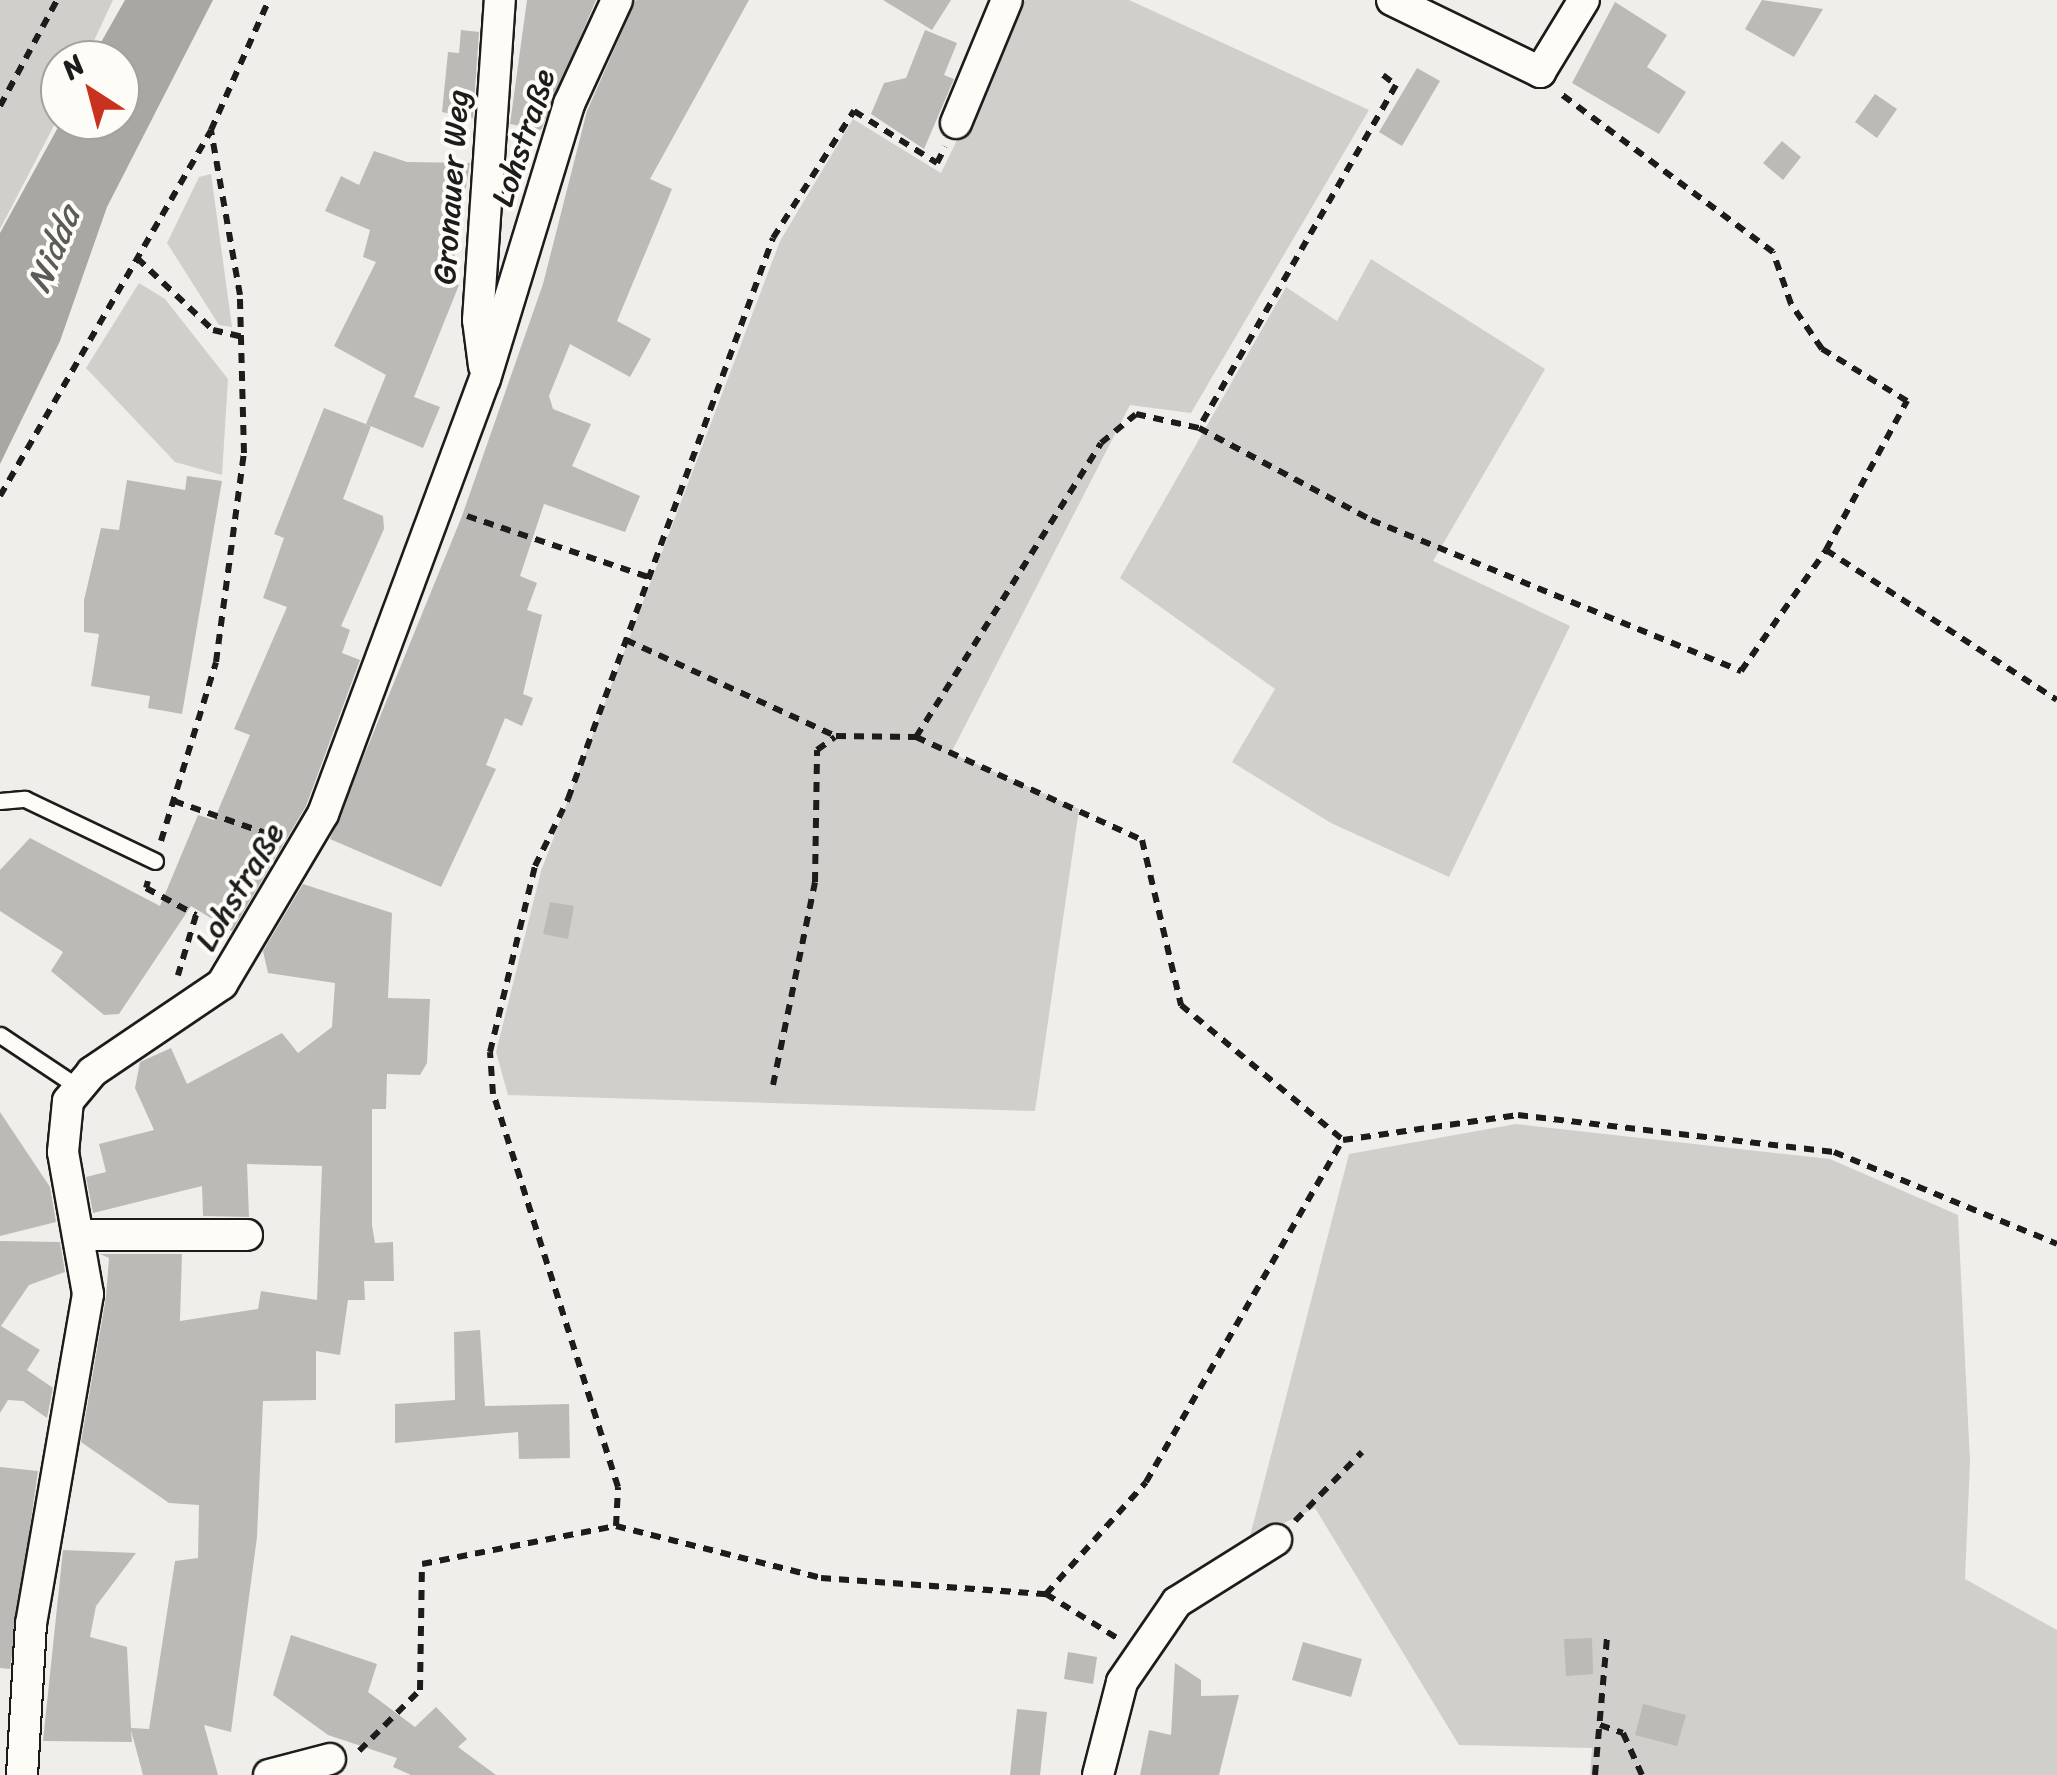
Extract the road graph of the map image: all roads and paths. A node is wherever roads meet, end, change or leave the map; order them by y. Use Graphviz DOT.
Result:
graph roads {
  1 [pos="57,0"];
  2 [pos="269,0"];
  3 [pos="500,0"];
  4 [pos="616,0"];
  5 [pos="1008,0"];
  6 [pos="1392,0"];
  7 [pos="1584,0"];
  8 [pos="1540,72"];
  9 [pos="1383,75"];
  10 [pos="0,106"];
  11 [pos="956,123"];
  12 [pos="212,130"];
  13 [pos="137,258"];
  14 [pos="243,337"];
  15 [pos="485,379"];
  16 [pos="1198,428"];
  17 [pos="0,496"];
  18 [pos="452,511"];
  19 [pos="1826,550"];
  20 [pos="651,578"];
  21 [pos="626,640"];
  22 [pos="2057,700"];
  23 [pos="836,736"];
  24 [pos="916,737"];
  25 [pos="0,801"];
  26 [pos="174,801"];
  27 [pos="296,844"];
  28 [pos="155,861"];
  29 [pos="164,1025"];
  30 [pos="0,1035"];
  31 [pos="773,1085"];
  32 [pos="78,1087"];
  33 [pos="1343,1140"];
  34 [pos="247,1235"];
  35 [pos="84,1236"];
  36 [pos="2057,1244"];
  37 [pos="1362,1452"];
  38 [pos="616,1526"];
  39 [pos="1276,1540"];
  40 [pos="1046,1594"];
  41 [pos="1607,1640"];
  42 [pos="1140,1652"];
  43 [pos="1600,1725"];
  44 [pos="330,1760"];
  45 [pos="22,1775"];
  46 [pos="268,1775"];
  47 [pos="1098,1775"];
  48 [pos="1596,1775"];
  49 [pos="1642,1775"];
  1 -- 10 [label="path"];
  2 -- 12 [label="path"];
  3 -- 15 [label="street, Gronauer Weg"];
  4 -- 15 [label="street, Lohstraße"];
  5 -- 11 [label="street"];
  6 -- 8 [label="street"];
  7 -- 8 [label="street"];
  8 -- 19 [label="path"];
  9 -- 16 [label="path"];
  11 -- 20 [label="path"];
  12 -- 13 [label="path"];
  12 -- 14 [label="path"];
  13 -- 14 [label="path"];
  13 -- 17 [label="path"];
  14 -- 26 [label="path"];
  15 -- 29 [label="street, Lohstraße"];
  16 -- 19 [label="path"];
  16 -- 24 [label="path"];
  18 -- 20 [label="path"];
  19 -- 22 [label="path"];
  20 -- 21 [label="path"];
  21 -- 23 [label="path"];
  21 -- 38 [label="path"];
  23 -- 24 [label="path"];
  23 -- 31 [label="path"];
  24 -- 33 [label="path"];
  25 -- 28 [label="lane"];
  26 -- 27 [label="path"];
  26 -- 28 [label="path"];
  28 -- 29 [label="path"];
  29 -- 32 [label="street, Lohstraße"];
  30 -- 32 [label="lane"];
  32 -- 35 [label="street"];
  33 -- 36 [label="path"];
  33 -- 40 [label="path"];
  34 -- 35 [label="street"];
  35 -- 45 [label="street"];
  37 -- 39 [label="path"];
  38 -- 40 [label="path"];
  38 -- 44 [label="path"];
  39 -- 42 [label="street"];
  40 -- 42 [label="path"];
  41 -- 43 [label="path"];
  42 -- 47 [label="street"];
  43 -- 48 [label="path"];
  43 -- 49 [label="path"];
  44 -- 46 [label="street"];
}
